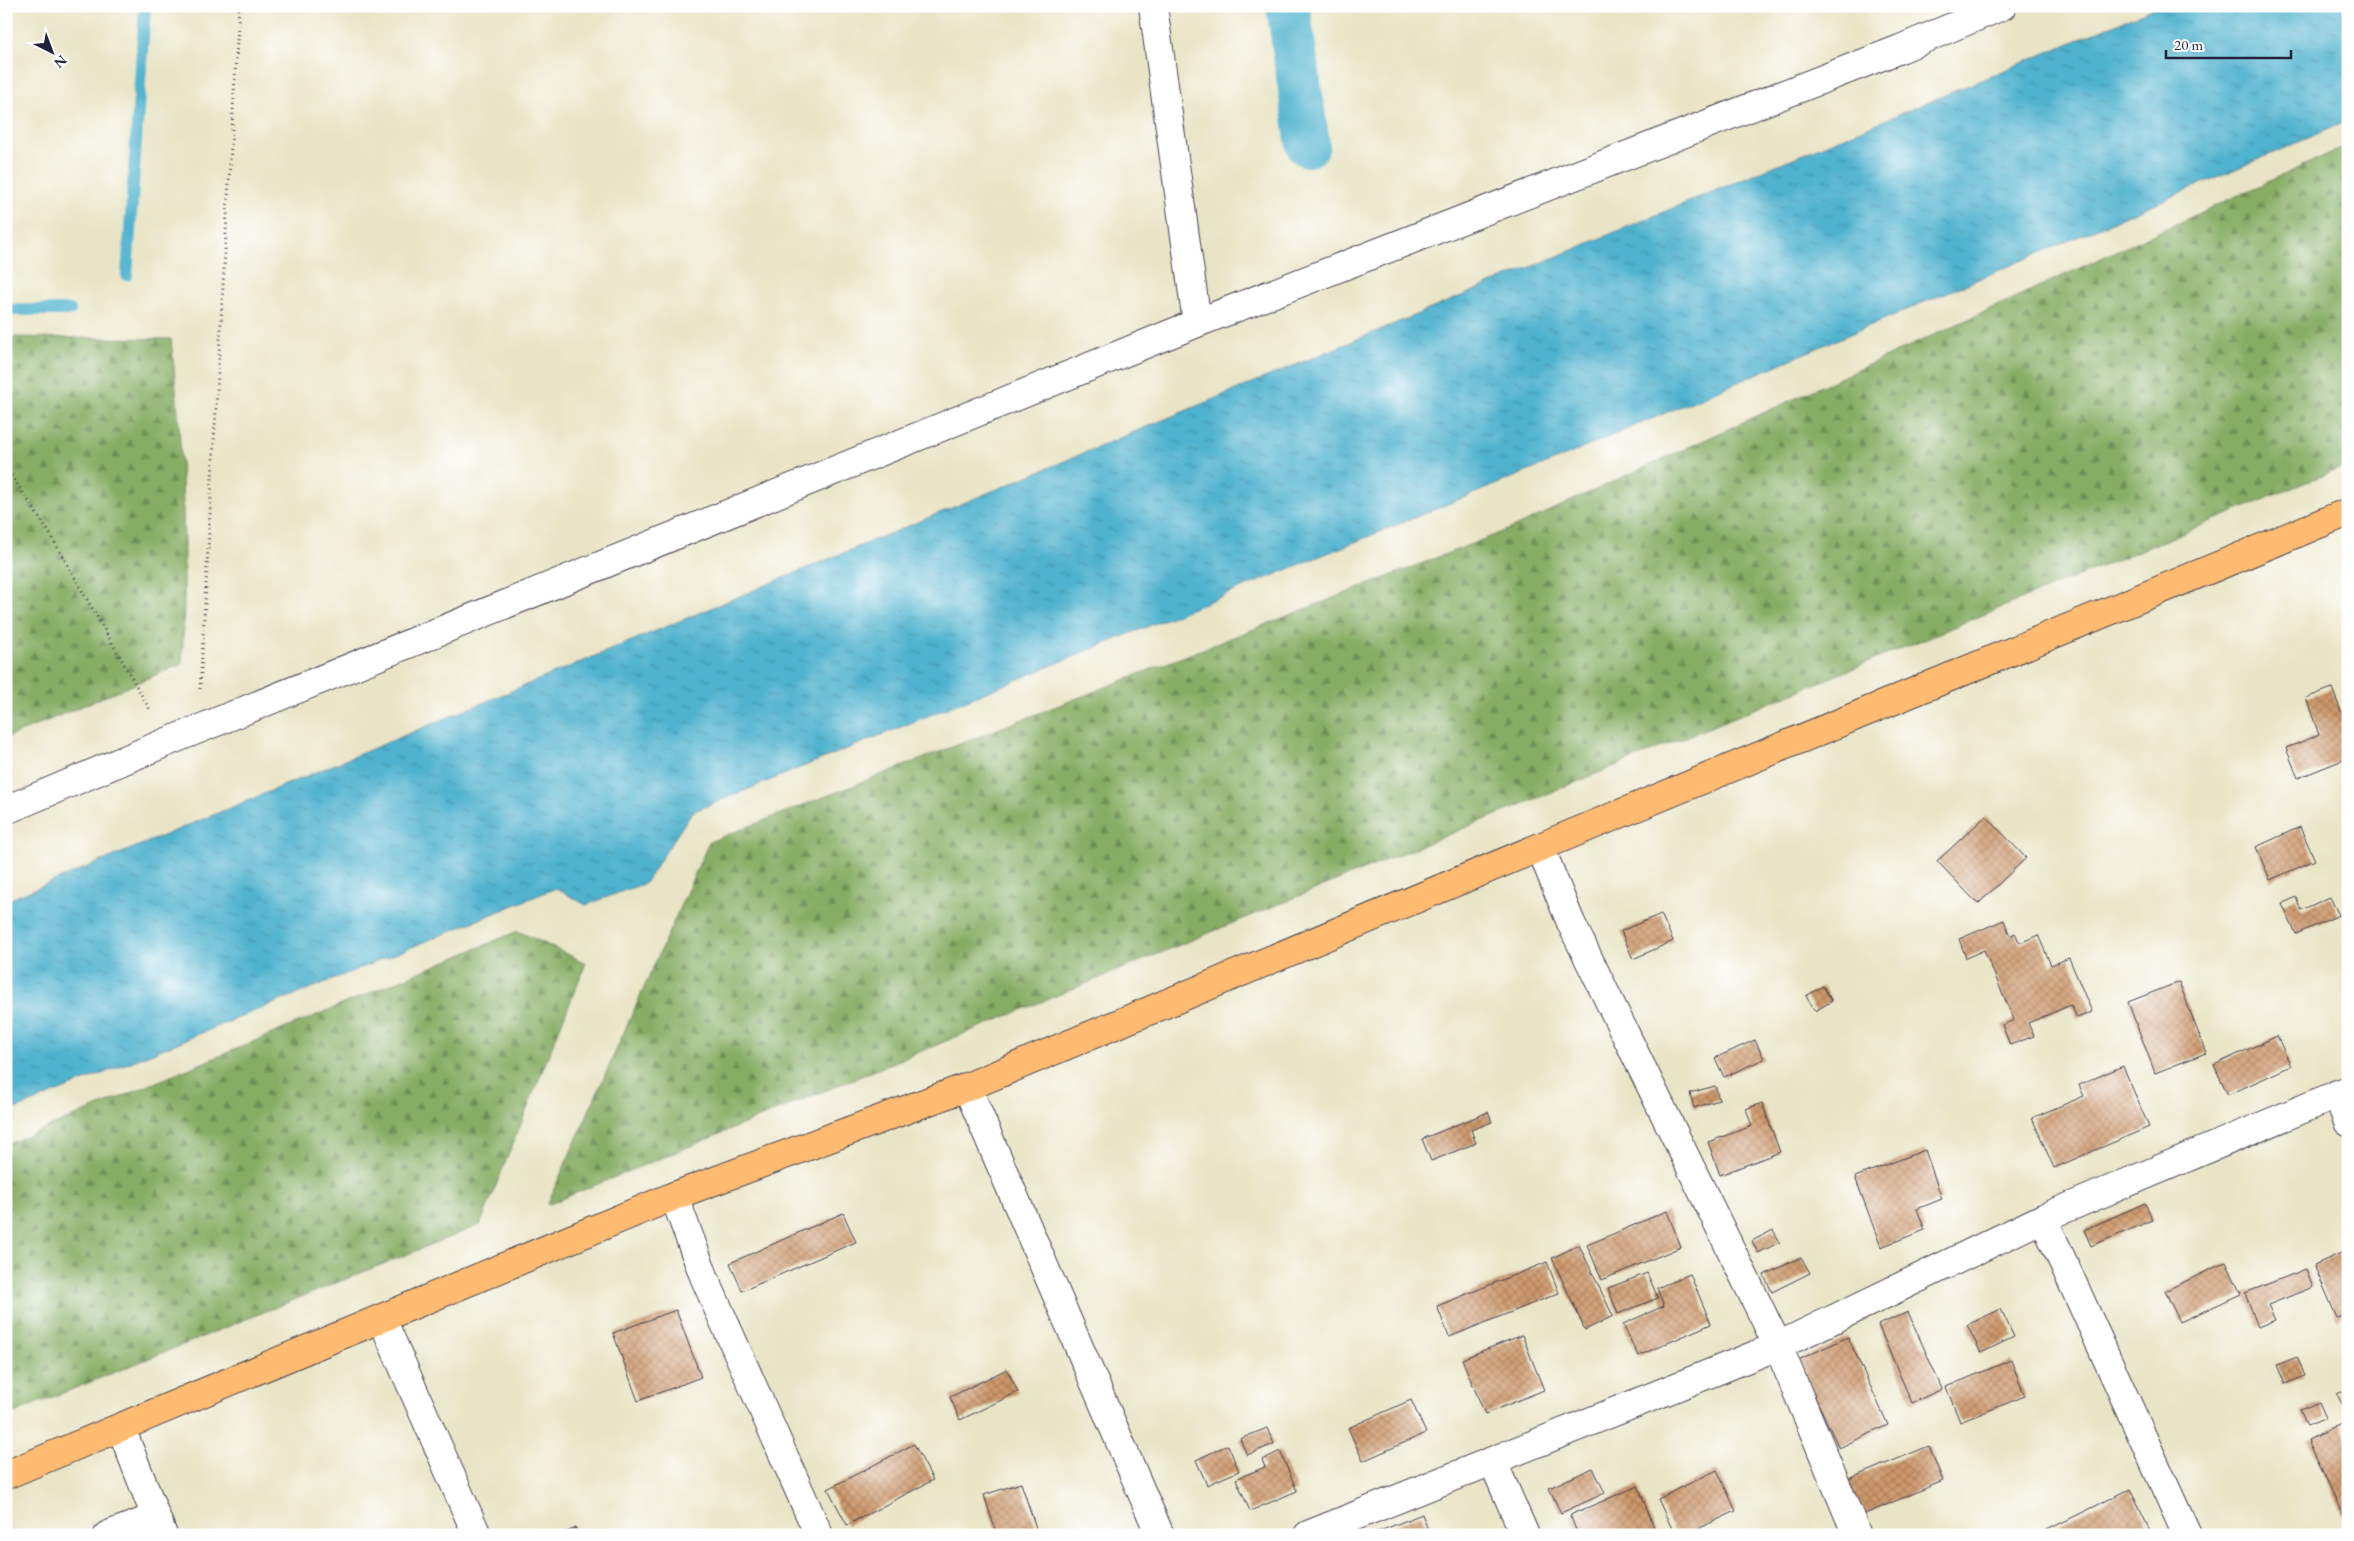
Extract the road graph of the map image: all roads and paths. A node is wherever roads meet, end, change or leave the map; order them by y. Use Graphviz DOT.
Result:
graph roads {
  1 [pos="239,6"];
  2 [pos="1153,6"];
  3 [pos="2002,6"];
  4 [pos="1197,323"];
  5 [pos="6,467"];
  6 [pos="2348,512"];
  7 [pos="198,730"];
  8 [pos="168,742"];
  9 [pos="6,810"];
  10 [pos="1540,846"];
  11 [pos="968,1087"];
  12 [pos="2343,1092"];
  13 [pos="2348,1122"];
  14 [pos="674,1196"];
  15 [pos="2043,1218"];
  16 [pos="382,1319"];
  17 [pos="1778,1346"];
  18 [pos="121,1428"];
  19 [pos="1493,1462"];
  20 [pos="6,1475"];
  21 [pos="159,1526"];
  22 [pos="108,1535"];
  23 [pos="477,1535"];
  24 [pos="819,1535"];
  25 [pos="1160,1535"];
  26 [pos="1308,1535"];
  27 [pos="1525,1535"];
  28 [pos="1857,1535"];
  29 [pos="2187,1535"];
  1 -- 7 [label="path"];
  2 -- 4 [label="street"];
  3 -- 4 [label="street"];
  4 -- 7 [label="street"];
  5 -- 8 [label="path"];
  6 -- 10 [label="main road"];
  7 -- 8 [label="street"];
  8 -- 9 [label="street"];
  10 -- 11 [label="main road"];
  10 -- 17 [label="street"];
  11 -- 14 [label="main road"];
  11 -- 25 [label="street"];
  12 -- 13 [label="street"];
  12 -- 15 [label="street"];
  14 -- 16 [label="main road"];
  14 -- 24 [label="street"];
  15 -- 17 [label="street"];
  15 -- 29 [label="street"];
  16 -- 18 [label="main road"];
  16 -- 23 [label="street"];
  17 -- 19 [label="street"];
  17 -- 28 [label="street"];
  18 -- 20 [label="main road"];
  18 -- 21 [label="street"];
  19 -- 26 [label="street"];
  19 -- 27 [label="street"];
  21 -- 22 [label="street"];
}
